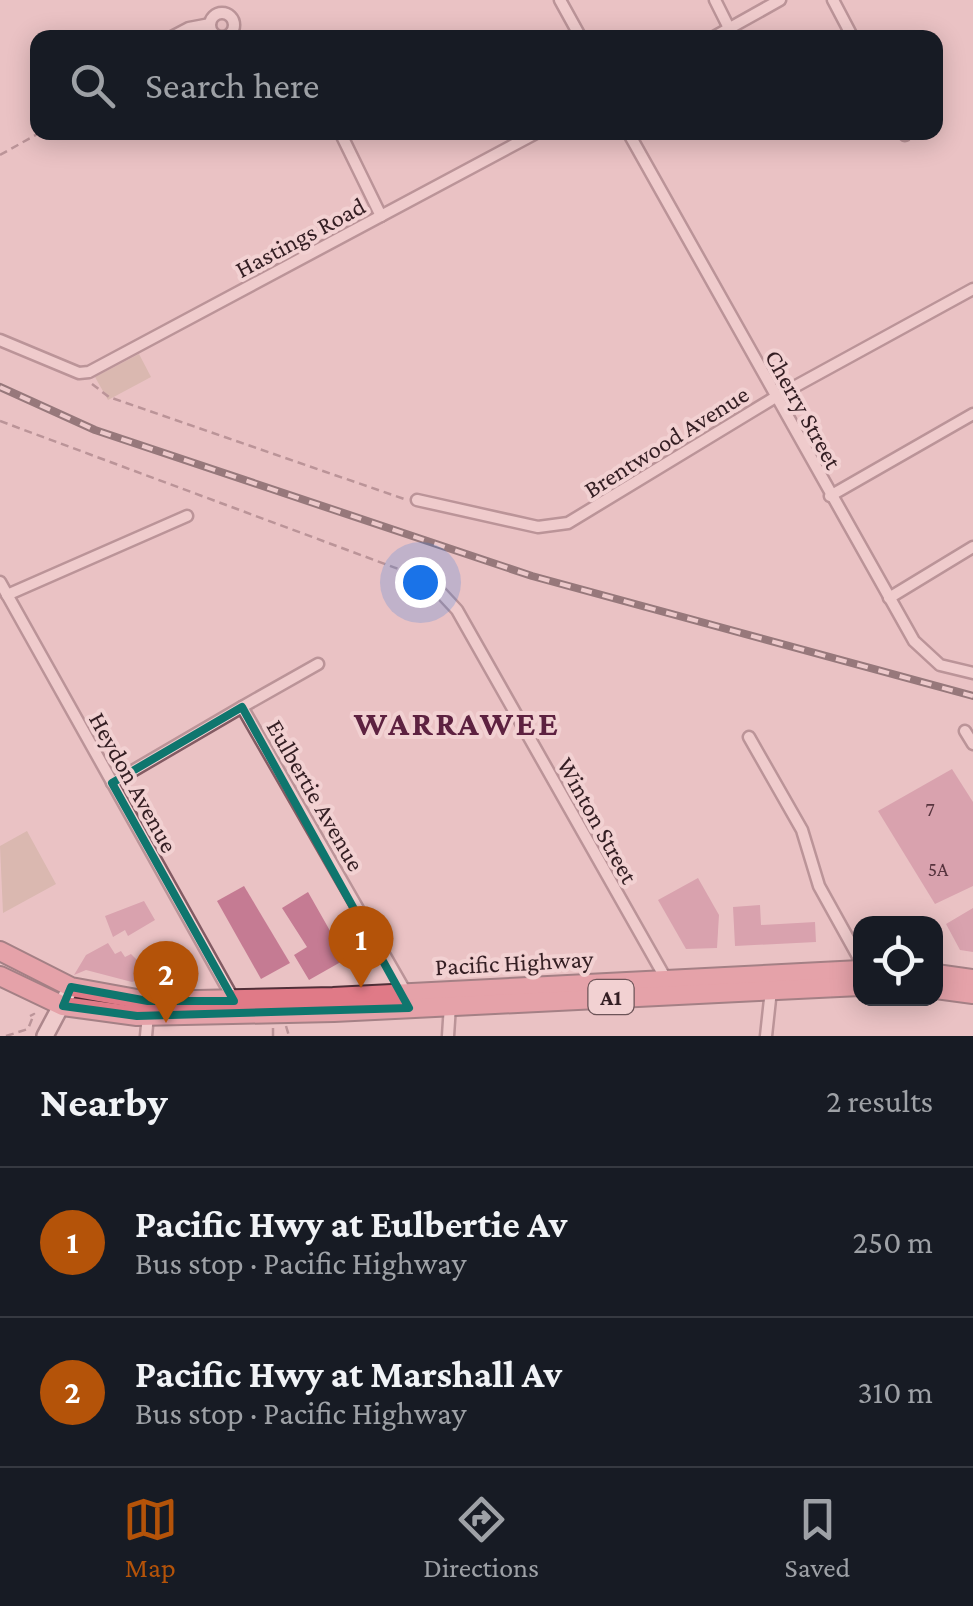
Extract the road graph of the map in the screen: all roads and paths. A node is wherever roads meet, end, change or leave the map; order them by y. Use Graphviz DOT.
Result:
graph roads {
  1 [pos="560,0"];
  2 [pos="714,0"];
  3 [pos="780,0"];
  4 [pos="833,0"];
  5 [pos="234,3"];
  6 [pos="226,14"];
  7 [pos="210,24"];
  8 [pos="729,28"];
  9 [pos="184,30"];
  10 [pos="213,30"];
  11 [pos="230,30"];
  12 [pos="576,30"];
  13 [pos="726,30"];
  14 [pos="849,30"];
  15 [pos="30,138"];
  16 [pos="344,140"];
  17 [pos="523,140"];
  18 [pos="632,140"];
  19 [pos="0,156"];
  20 [pos="382,216"];
  21 [pos="973,289"];
  22 [pos="0,340"];
  23 [pos="79,374"];
  24 [pos="774,398"];
  25 [pos="973,414"];
  26 [pos="0,421"];
  27 [pos="830,496"];
  28 [pos="417,500"];
  29 [pos="186,516"];
  30 [pos="973,547"];
  31 [pos="430,581"];
  32 [pos="0,582"];
  33 [pos="7,595"];
  34 [pos="889,598"];
  35 [pos="318,664"];
  36 [pos="973,673"];
  37 [pos="242,707"];
  38 [pos="966,731"];
  39 [pos="750,737"];
  40 [pos="973,744"];
  41 [pos="112,783"];
  42 [pos="853,947"];
  43 [pos="0,951"];
  44 [pos="853,970"];
  45 [pos="943,975"];
  46 [pos="0,976"];
  47 [pos="973,979"];
  48 [pos="666,980"];
  49 [pos="853,986"];
  50 [pos="70,987"];
  51 [pos="772,989"];
  52 [pos="943,989"];
  53 [pos="973,994"];
  54 [pos="234,1000"];
  55 [pos="408,1000"];
  56 [pos="63,1006"];
  57 [pos="450,1006"];
  58 [pos="30,1016"];
  59 [pos="148,1016"];
  60 [pos="286,1024"];
  61 [pos="274,1025"];
  62 [pos="6,1036"];
  63 [pos="45,1036"];
  64 [pos="146,1036"];
  65 [pos="273,1036"];
  66 [pos="288,1036"];
  67 [pos="448,1036"];
  68 [pos="766,1036"];
  1 -- 12 [label="street"];
  2 -- 8 [label="street"];
  3 -- 8 [label="street"];
  4 -- 14 [label="street"];
  5 -- 6 [label="street"];
  6 -- 7 [label="street"];
  6 -- 11 [label="street"];
  7 -- 9 [label="street"];
  7 -- 10 [label="street"];
  8 -- 13 [label="street"];
  15 -- 19 [label="path"];
  16 -- 20 [label="street"];
  17 -- 20 [label="street, Hastings Road"];
  18 -- 24 [label="street, Cherry Street"];
  20 -- 23 [label="street, Hastings Road"];
  21 -- 24 [label="street, Brentwood Avenue"];
  22 -- 23 [label="street"];
  23 -- 28 [label="path"];
  24 -- 27 [label="street, Cherry Street"];
  24 -- 28 [label="street, Brentwood Avenue"];
  25 -- 27 [label="street"];
  26 -- 31 [label="path"];
  27 -- 34 [label="street, Cherry Street"];
  29 -- 33 [label="street"];
  30 -- 34 [label="street"];
  31 -- 48 [label="street, Winton Street"];
  32 -- 33 [label="street, Heydon Avenue"];
  33 -- 41 [label="street, Heydon Avenue"];
  34 -- 36 [label="street, Cherry Street"];
  35 -- 37 [label="street, Eulbertie Avenue"];
  37 -- 41 [label="street, Eulbertie Avenue"];
  37 -- 55 [label="street, Eulbertie Avenue"];
  38 -- 40 [label="street"];
  39 -- 42 [label="street"];
  41 -- 54 [label="street, Heydon Avenue"];
  43 -- 50 [label="highway, Pacific Highway / A1"];
  44 -- 48 [label="highway, Pacific Highway / A1"];
  45 -- 47 [label="highway"];
  46 -- 56 [label="highway, Pacific Highway / A1"];
  48 -- 55 [label="highway, Pacific Highway / A1"];
  49 -- 51 [label="highway, Pacific Highway / A1"];
  50 -- 54 [label="highway, Pacific Highway / A1"];
  50 -- 56 [label="main road"];
  51 -- 57 [label="highway, Pacific Highway / A1"];
  51 -- 68 [label="street"];
  52 -- 53 [label="highway"];
  54 -- 55 [label="highway, Pacific Highway / A1"];
  55 -- 57 [label="highway, Pacific Highway / A1"];
  55 -- 59 [label="highway, Pacific Highway / A1"];
  56 -- 59 [label="highway, Pacific Highway / A1"];
  56 -- 63 [label="main road"];
  57 -- 67 [label="street"];
  58 -- 62 [label="path"];
  59 -- 64 [label="street"];
  60 -- 66 [label="path"];
  61 -- 65 [label="path"];
}
